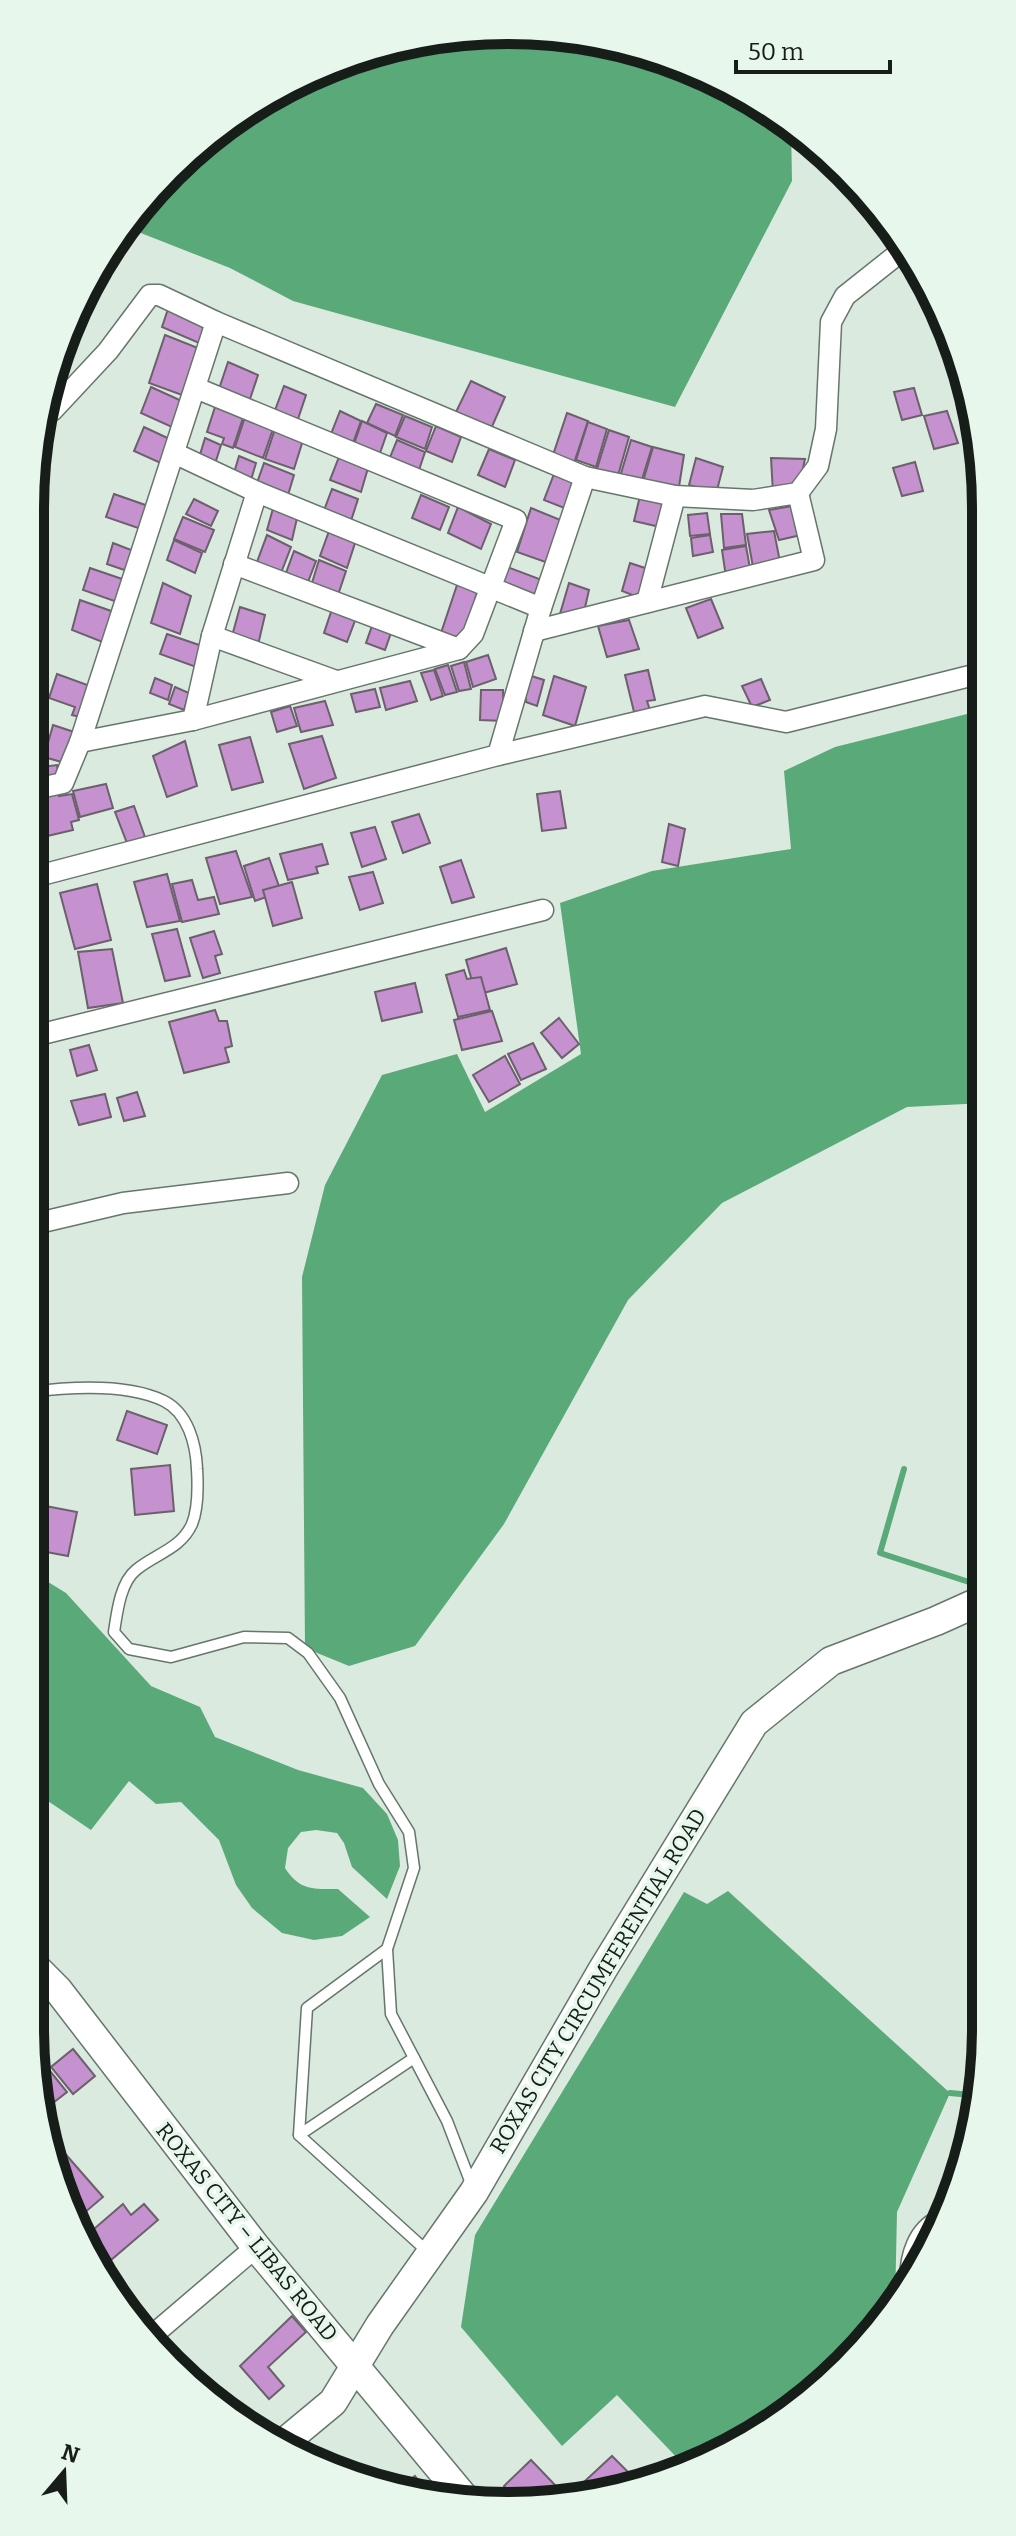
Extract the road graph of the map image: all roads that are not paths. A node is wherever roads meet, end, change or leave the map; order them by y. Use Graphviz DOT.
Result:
graph roads {
  1 [pos="897,255"];
  2 [pos="216,322"];
  3 [pos="196,388"];
  4 [pos="55,407"];
  5 [pos="174,453"];
  6 [pos="585,477"];
  7 [pos="257,492"];
  8 [pos="798,493"];
  9 [pos="675,496"];
  10 [pos="234,564"];
  11 [pos="490,589"];
  12 [pos="647,602"];
  13 [pos="541,608"];
  14 [pos="534,631"];
  15 [pos="212,636"];
  16 [pos="459,649"];
  17 [pos="972,676"];
  18 [pos="336,681"];
  19 [pos="193,720"];
  20 [pos="80,742"];
  21 [pos="498,755"];
  22 [pos="44,787"];
  23 [pos="44,874"];
  24 [pos="543,910"];
  25 [pos="44,1034"];
  26 [pos="288,1183"];
  27 [pos="44,1222"];
  28 [pos="44,1390"];
  29 [pos="972,1605"];
  30 [pos="387,1949"];
  31 [pos="44,1976"];
  32 [pos="414,2058"];
  33 [pos="299,2135"];
  34 [pos="474,2192"];
  35 [pos="256,2247"];
  36 [pos="430,2254"];
  37 [pos="157,2331"];
  38 [pos="357,2368"];
  39 [pos="290,2437"];
  40 [pos="448,2488"];
  1 -- 8 [label="street"];
  2 -- 3 [label="street"];
  2 -- 4 [label="street"];
  2 -- 6 [label="street"];
  3 -- 5 [label="street"];
  3 -- 11 [label="street"];
  5 -- 7 [label="street"];
  5 -- 20 [label="street"];
  6 -- 9 [label="street"];
  6 -- 13 [label="street"];
  7 -- 10 [label="street"];
  7 -- 11 [label="street"];
  8 -- 9 [label="street"];
  8 -- 12 [label="street"];
  9 -- 12 [label="street"];
  10 -- 15 [label="street"];
  10 -- 16 [label="street"];
  11 -- 13 [label="street"];
  11 -- 16 [label="street"];
  12 -- 14 [label="street"];
  13 -- 14 [label="street"];
  14 -- 21 [label="street"];
  15 -- 18 [label="street"];
  15 -- 19 [label="street"];
  16 -- 18 [label="street"];
  17 -- 21 [label="street"];
  18 -- 19 [label="street"];
  19 -- 20 [label="street"];
  20 -- 22 [label="street"];
  21 -- 23 [label="street"];
  24 -- 25 [label="street"];
  26 -- 27 [label="street"];
  28 -- 30 [label="lane"];
  29 -- 34 [label="main road, ROXAS CITY CIRCUMFERENTIAL ROAD"];
  30 -- 32 [label="lane"];
  30 -- 33 [label="lane"];
  31 -- 35 [label="main road, ROXAS CITY – LIBAS ROAD"];
  32 -- 33 [label="lane"];
  32 -- 34 [label="lane"];
  33 -- 36 [label="lane"];
  34 -- 36 [label="main road, ROXAS CITY CIRCUMFERENTIAL ROAD"];
  35 -- 37 [label="street"];
  35 -- 38 [label="main road, ROXAS CITY – LIBAS ROAD"];
  36 -- 38 [label="main road, ROXAS CITY CIRCUMFERENTIAL ROAD"];
  38 -- 39 [label="main road, ROXAS CITY CIRCUMFERENTIAL ROAD"];
  38 -- 40 [label="main road, ROXAS CITY – LIBAS ROAD"];
}
